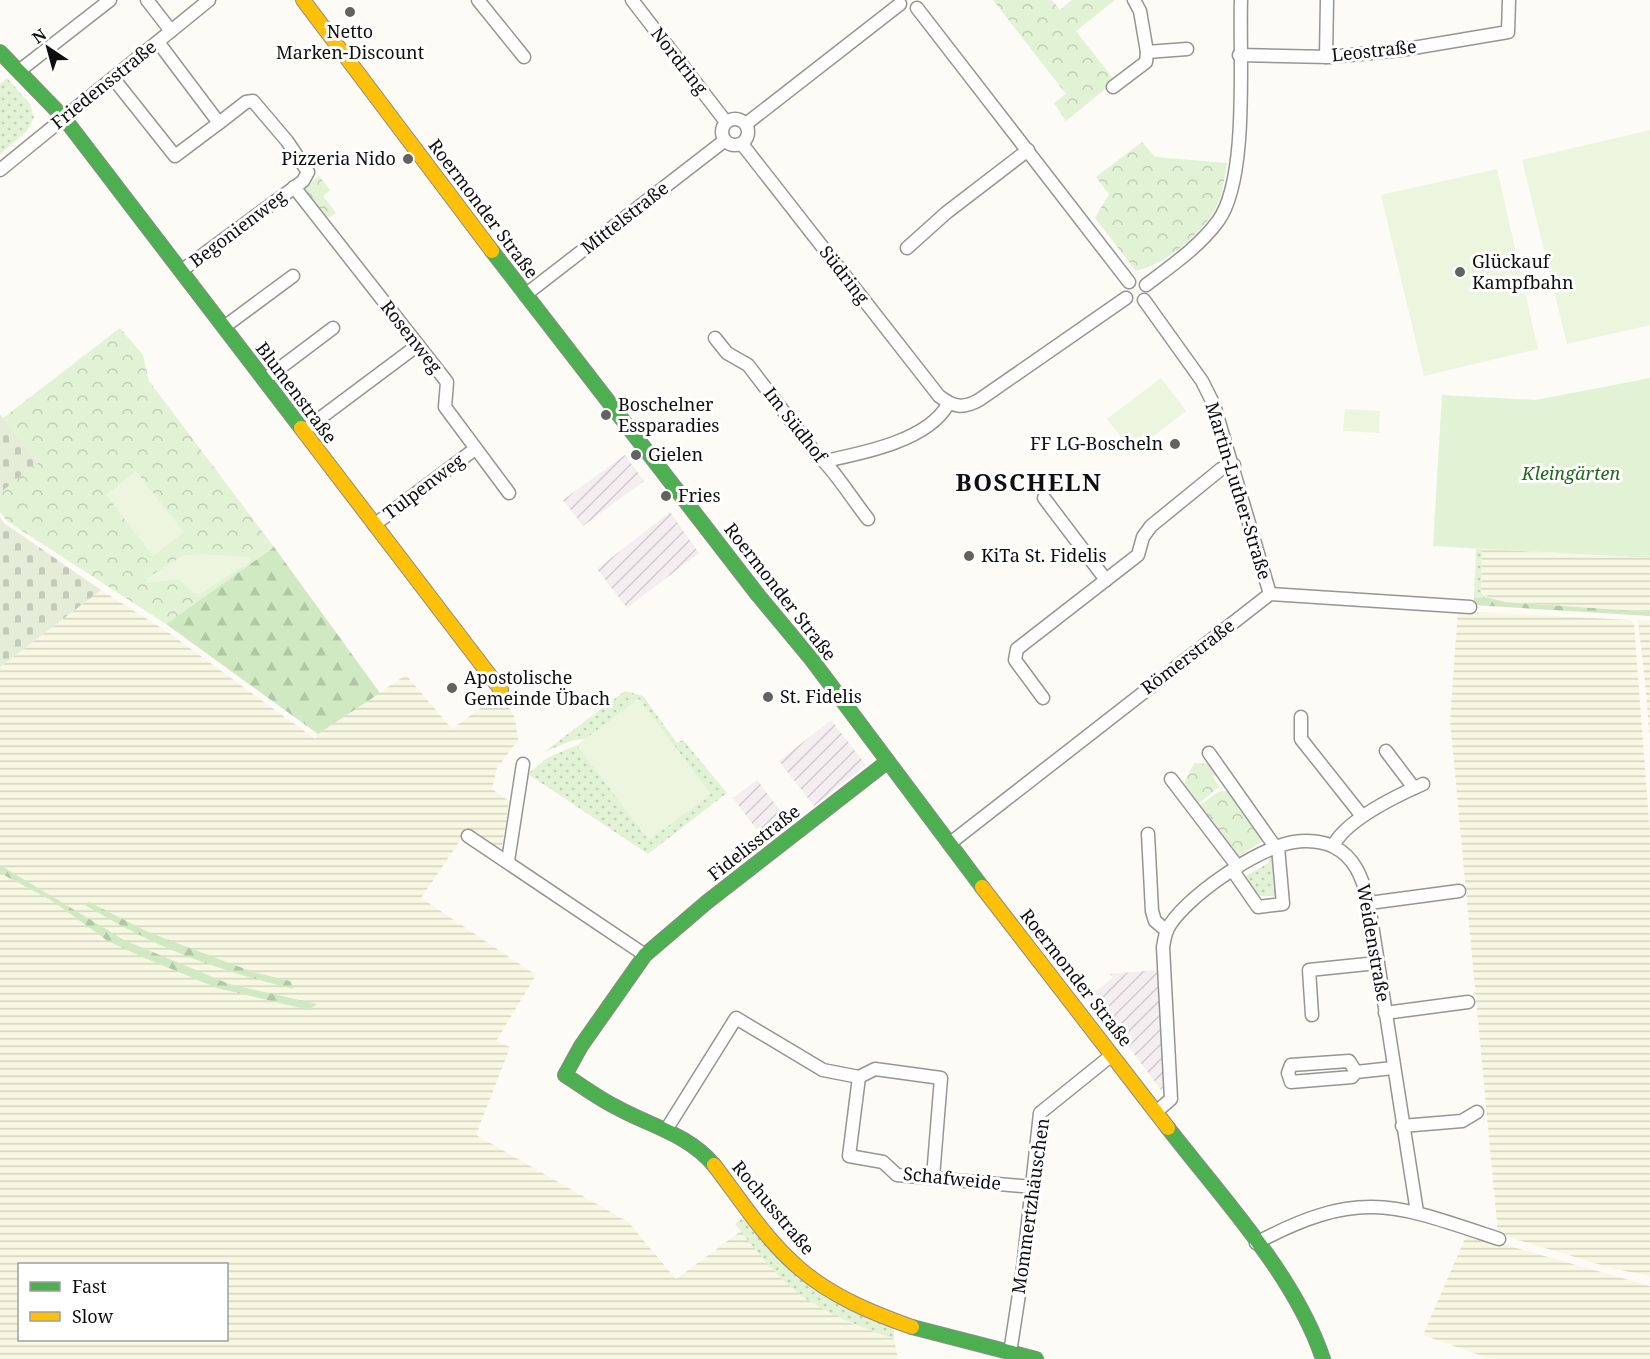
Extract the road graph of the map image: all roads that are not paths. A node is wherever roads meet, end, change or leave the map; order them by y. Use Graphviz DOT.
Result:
graph roads {
  1 [pos="110,0"];
  2 [pos="147,0"];
  3 [pos="209,0"];
  4 [pos="303,0"];
  5 [pos="478,0"];
  6 [pos="632,0"];
  7 [pos="1134,0"];
  8 [pos="1241,0"];
  9 [pos="1327,0"];
  10 [pos="1509,0"];
  11 [pos="900,2"];
  12 [pos="920,4"];
  13 [pos="171,31"];
  14 [pos="158,42"];
  15 [pos="1187,49"];
  16 [pos="1147,51"];
  17 [pos="0,52"];
  18 [pos="1239,56"];
  19 [pos="524,57"];
  20 [pos="1326,57"];
  21 [pos="19,71"];
  22 [pos="113,78"];
  23 [pos="1113,87"];
  24 [pos="64,118"];
  25 [pos="726,122"];
  26 [pos="219,123"];
  27 [pos="746,124"];
  28 [pos="724,141"];
  29 [pos="742,144"];
  30 [pos="1028,150"];
  31 [pos="0,170"];
  32 [pos="294,187"];
  33 [pos="907,248"];
  34 [pos="182,271"];
  35 [pos="293,276"];
  36 [pos="1129,282"];
  37 [pos="1146,285"];
  38 [pos="525,295"];
  39 [pos="1126,298"];
  40 [pos="1144,300"];
  41 [pos="224,327"];
  42 [pos="333,328"];
  43 [pos="715,338"];
  44 [pos="418,345"];
  45 [pos="264,380"];
  46 [pos="948,404"];
  47 [pos="303,431"];
  48 [pos="475,449"];
  49 [pos="825,461"];
  50 [pos="1234,465"];
  51 [pos="509,493"];
  52 [pos="1044,498"];
  53 [pos="868,519"];
  54 [pos="374,525"];
  55 [pos="1106,580"];
  56 [pos="1270,594"];
  57 [pos="1470,608"];
  58 [pos="501,690"];
  59 [pos="1043,698"];
  60 [pos="1301,717"];
  61 [pos="1386,751"];
  62 [pos="1209,753"];
  63 [pos="887,762"];
  64 [pos="522,764"];
  65 [pos="1171,779"];
  66 [pos="1362,816"];
  67 [pos="1148,834"];
  68 [pos="468,836"];
  69 [pos="949,844"];
  70 [pos="1333,846"];
  71 [pos="1277,847"];
  72 [pos="508,861"];
  73 [pos="1235,869"];
  74 [pos="1459,891"];
  75 [pos="1369,903"];
  76 [pos="1167,931"];
  77 [pos="645,955"];
  78 [pos="1377,963"];
  79 [pos="1468,1002"];
  80 [pos="1385,1013"];
  81 [pos="1312,1015"];
  82 [pos="1112,1055"];
  83 [pos="1393,1068"];
  84 [pos="1356,1072"];
  85 [pos="565,1075"];
  86 [pos="859,1077"];
  87 [pos="1156,1112"];
  88 [pos="1477,1112"];
  89 [pos="1402,1125"];
  90 [pos="666,1130"];
  91 [pos="933,1178"];
  92 [pos="1032,1187"];
  93 [pos="1417,1212"];
  94 [pos="1499,1239"];
  95 [pos="1257,1243"];
  96 [pos="1010,1353"];
  97 [pos="1036,1359"];
  98 [pos="1323,1359"];
  1 -- 21 [label="street"];
  2 -- 13 [label="street"];
  3 -- 13 [label="street, Friedensstraße"];
  4 -- 38 [label="street, Roermonder Straße"];
  5 -- 19 [label="street"];
  6 -- 25 [label="street, Nordring"];
  7 -- 16 [label="street"];
  8 -- 18 [label="street"];
  9 -- 20 [label="street"];
  10 -- 20 [label="street, Leostraße"];
  11 -- 12 [label="street"];
  11 -- 27 [label="street"];
  12 -- 30 [label="street"];
  13 -- 14 [label="street, Friedensstraße"];
  14 -- 22 [label="street, Friedensstraße"];
  14 -- 26 [label="street"];
  15 -- 16 [label="street"];
  16 -- 23 [label="street"];
  17 -- 21 [label="street, Blumenstraße"];
  18 -- 20 [label="street, Leostraße"];
  18 -- 37 [label="street"];
  21 -- 24 [label="street, Blumenstraße"];
  22 -- 24 [label="street, Friedensstraße"];
  22 -- 26 [label="street"];
  24 -- 31 [label="street, Friedensstraße"];
  24 -- 34 [label="street, Blumenstraße"];
  25 -- 27 [label="street"];
  25 -- 28 [label="street"];
  26 -- 32 [label="street"];
  27 -- 29 [label="street"];
  28 -- 29 [label="street"];
  28 -- 38 [label="street, Mittelstraße"];
  29 -- 46 [label="street, Südring"];
  30 -- 33 [label="street"];
  30 -- 36 [label="street"];
  32 -- 34 [label="street, Begonienweg"];
  32 -- 44 [label="street, Rosenweg"];
  34 -- 41 [label="street, Blumenstraße"];
  35 -- 41 [label="street"];
  36 -- 37 [label="street"];
  36 -- 39 [label="street"];
  37 -- 40 [label="street"];
  38 -- 63 [label="street, Roermonder Straße"];
  39 -- 40 [label="street"];
  39 -- 46 [label="street"];
  40 -- 50 [label="street, Martin-Luther-Straße"];
  41 -- 45 [label="street, Blumenstraße"];
  42 -- 45 [label="street"];
  43 -- 49 [label="street, Im Südhof"];
  44 -- 47 [label="street"];
  44 -- 48 [label="street, Rosenweg"];
  45 -- 47 [label="street, Blumenstraße"];
  46 -- 49 [label="street"];
  47 -- 54 [label="street, Blumenstraße"];
  48 -- 51 [label="street, Rosenweg"];
  48 -- 54 [label="street, Tulpenweg"];
  49 -- 53 [label="street, Im Südhof"];
  50 -- 55 [label="street"];
  50 -- 56 [label="street, Martin-Luther-Straße"];
  52 -- 55 [label="street"];
  54 -- 58 [label="street, Blumenstraße"];
  55 -- 59 [label="street"];
  56 -- 57 [label="street"];
  56 -- 69 [label="street, Römerstraße"];
  60 -- 66 [label="street"];
  61 -- 66 [label="street"];
  62 -- 71 [label="street"];
  63 -- 69 [label="street, Roermonder Straße"];
  63 -- 77 [label="street, Fidelisstraße"];
  64 -- 72 [label="street"];
  65 -- 73 [label="street"];
  66 -- 70 [label="street"];
  67 -- 76 [label="street"];
  68 -- 72 [label="street"];
  69 -- 82 [label="street, Roermonder Straße"];
  70 -- 71 [label="street"];
  70 -- 75 [label="street, Weidenstraße"];
  71 -- 73 [label="street"];
  71 -- 73 [label="street"];
  72 -- 77 [label="street"];
  73 -- 76 [label="street"];
  74 -- 75 [label="street"];
  75 -- 78 [label="street, Weidenstraße"];
  76 -- 87 [label="street"];
  77 -- 85 [label="street, Fidelisstraße"];
  78 -- 80 [label="street, Weidenstraße"];
  78 -- 81 [label="street"];
  79 -- 80 [label="street"];
  80 -- 83 [label="street, Weidenstraße"];
  82 -- 87 [label="street, Roermonder Straße"];
  82 -- 92 [label="street, Mommertzhäuschen"];
  83 -- 84 [label="street"];
  83 -- 89 [label="street, Weidenstraße"];
  84 -- 84 [label="street"];
  85 -- 90 [label="street, Rochusstraße"];
  86 -- 90 [label="street"];
  86 -- 91 [label="street, Schafweide"];
  86 -- 91 [label="street"];
  87 -- 95 [label="street, Roermonder Straße"];
  88 -- 89 [label="street"];
  89 -- 93 [label="street, Weidenstraße"];
  90 -- 96 [label="street, Rochusstraße"];
  91 -- 92 [label="street, Schafweide"];
  92 -- 96 [label="street, Mommertzhäuschen"];
  93 -- 94 [label="street"];
  93 -- 95 [label="street"];
  95 -- 98 [label="street, Roermonder Straße"];
  96 -- 97 [label="street, Rochusstraße"];
}
